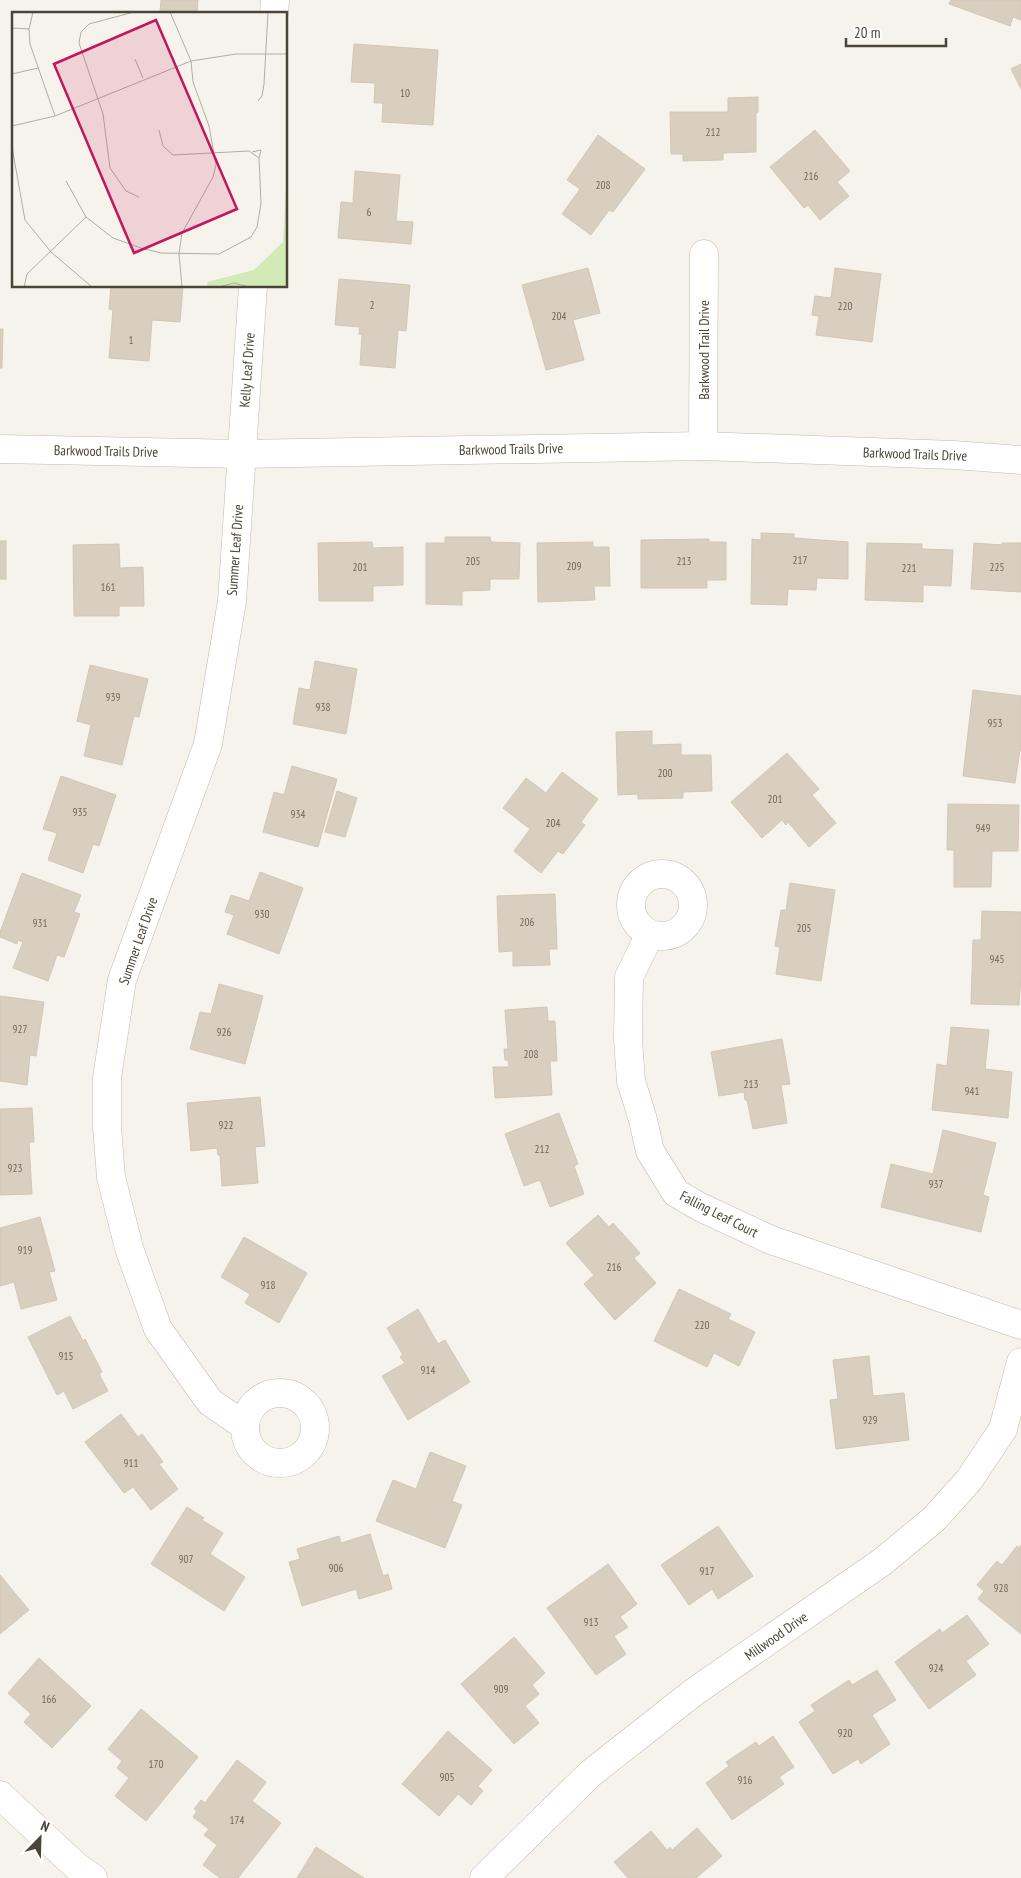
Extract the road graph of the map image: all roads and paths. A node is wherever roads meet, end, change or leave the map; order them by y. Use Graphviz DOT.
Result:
graph roads {
  1 [pos="704,254"];
  2 [pos="253,288"];
  3 [pos="703,446"];
  4 [pos="0,450"];
  5 [pos="242,454"];
  6 [pos="1021,460"];
  7 [pos="650,934"];
  8 [pos="1021,1325"];
  9 [pos="1021,1362"];
  10 [pos="245,1426"];
  11 [pos="0,1795"];
  12 [pos="94,1878"];
  13 [pos="484,1878"];
  1 -- 3 [label="street, Barkwood Trail Drive"];
  2 -- 5 [label="street, Kelly Leaf Drive"];
  3 -- 5 [label="street, Barkwood Trails Drive"];
  3 -- 6 [label="street, Barkwood Trails Drive"];
  4 -- 5 [label="street, Barkwood Trails Drive"];
  5 -- 10 [label="street, Summer Leaf Drive"];
  7 -- 8 [label="street, Falling Leaf Court"];
  9 -- 13 [label="street, Millwood Drive"];
  11 -- 12 [label="street"];
}
